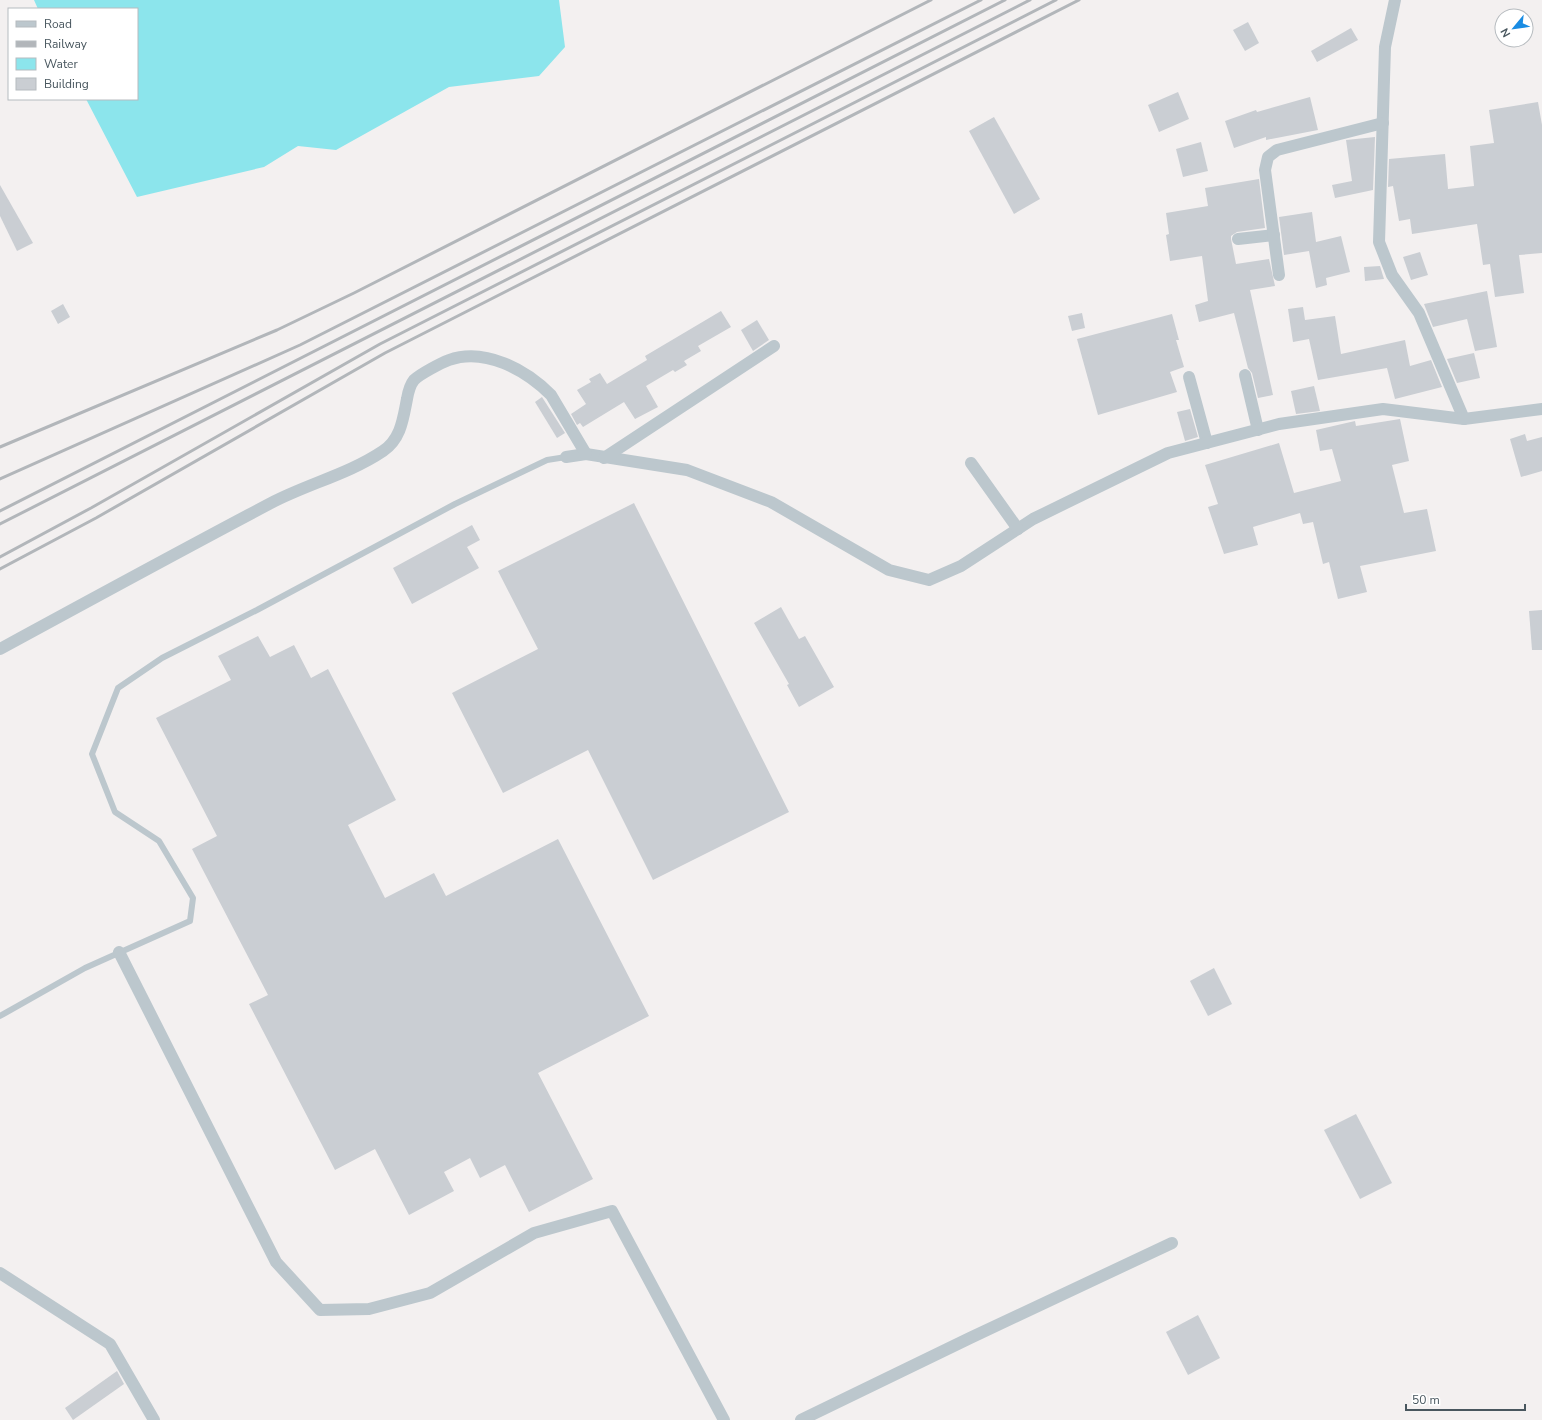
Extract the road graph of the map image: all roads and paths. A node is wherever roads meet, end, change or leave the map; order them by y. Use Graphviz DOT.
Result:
graph roads {
  1 [pos="1394,0"];
  2 [pos="1383,123"];
  3 [pos="1274,235"];
  4 [pos="1238,239"];
  5 [pos="1279,275"];
  6 [pos="774,346"];
  7 [pos="1244,375"];
  8 [pos="1189,377"];
  9 [pos="1542,409"];
  10 [pos="1464,419"];
  11 [pos="1258,430"];
  12 [pos="1207,443"];
  13 [pos="586,454"];
  14 [pos="566,457"];
  15 [pos="604,458"];
  16 [pos="971,463"];
  17 [pos="1018,529"];
  18 [pos="0,649"];
  19 [pos="119,952"];
  20 [pos="0,1016"];
  21 [pos="1172,1243"];
  22 [pos="0,1272"];
  23 [pos="154,1420"];
  24 [pos="724,1420"];
  25 [pos="801,1420"];
  1 -- 2 [label="street"];
  2 -- 3 [label="street"];
  2 -- 10 [label="street"];
  3 -- 4 [label="street"];
  3 -- 5 [label="street"];
  6 -- 15 [label="street"];
  7 -- 11 [label="street"];
  8 -- 12 [label="street"];
  9 -- 10 [label="street"];
  10 -- 11 [label="street"];
  11 -- 12 [label="street"];
  12 -- 17 [label="street"];
  13 -- 14 [label="street"];
  13 -- 15 [label="street"];
  13 -- 18 [label="street"];
  14 -- 19 [label="lane"];
  15 -- 17 [label="street"];
  16 -- 17 [label="street"];
  19 -- 20 [label="lane"];
  19 -- 24 [label="street"];
  21 -- 25 [label="street"];
  22 -- 23 [label="street"];
}
